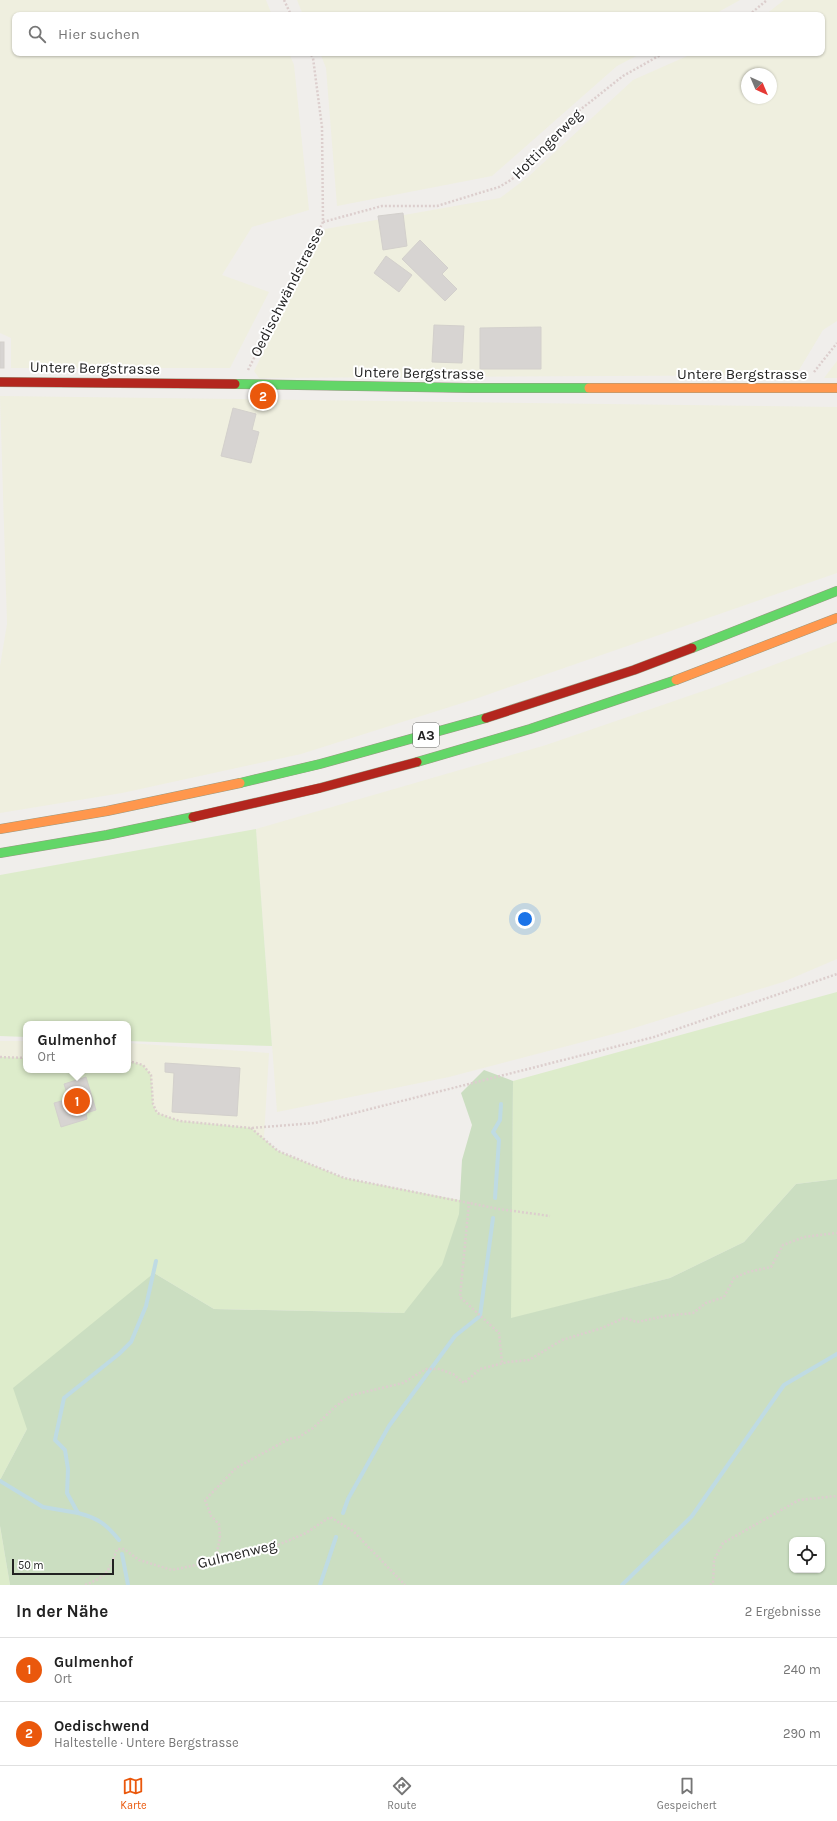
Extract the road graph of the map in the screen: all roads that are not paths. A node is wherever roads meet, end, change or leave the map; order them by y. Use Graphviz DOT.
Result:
graph roads {
  1 [pos="0,382"];
  2 [pos="837,388"];
  3 [pos="837,591"];
  4 [pos="837,618"];
  5 [pos="0,829"];
  6 [pos="0,853"];
  1 -- 2 [label="main road, Untere Bergstrasse"];
  3 -- 5 [label="main road, A3"];
  4 -- 6 [label="main road, A3"];
}
